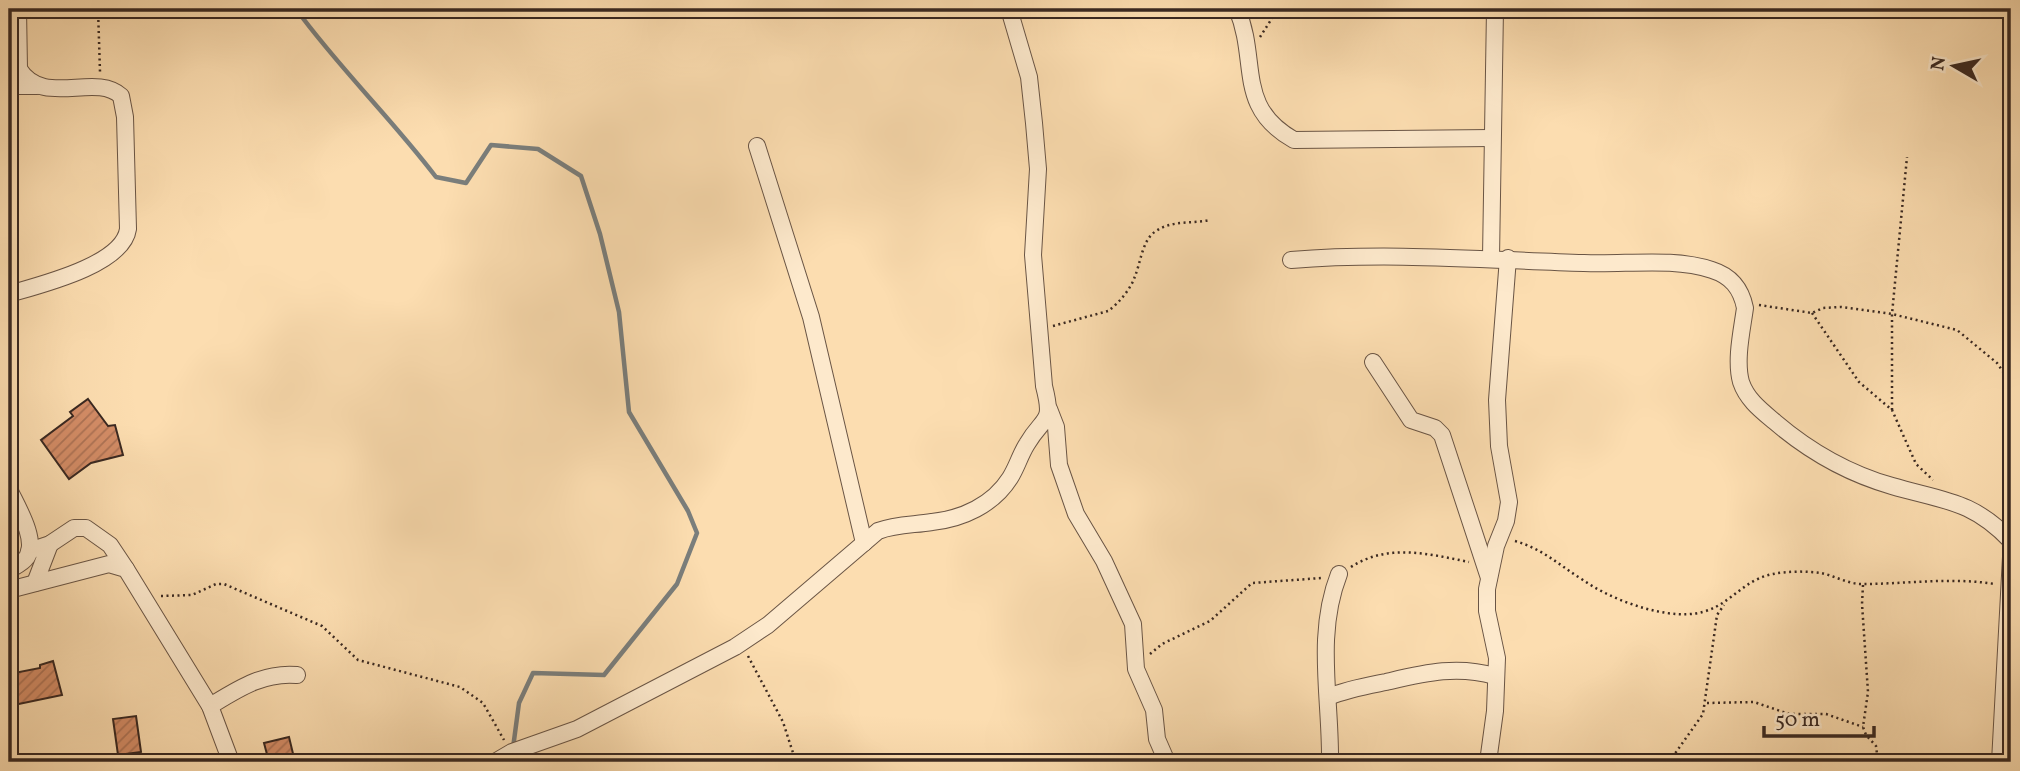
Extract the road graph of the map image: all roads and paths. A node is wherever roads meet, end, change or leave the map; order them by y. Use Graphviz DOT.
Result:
graph roads {
  1 [pos="19,9"];
  2 [pos="98,9"];
  3 [pos="1009,9"];
  4 [pos="1237,9"];
  5 [pos="1278,9"];
  6 [pos="1495,9"];
  7 [pos="1249,50"];
  8 [pos="9,86"];
  9 [pos="37,86"];
  10 [pos="104,89"];
  11 [pos="1491,138"];
  12 [pos="757,146"];
  13 [pos="1907,157"];
  14 [pos="1210,220"];
  15 [pos="1491,258"];
  16 [pos="1508,258"];
  17 [pos="1291,260"];
  18 [pos="9,294"];
  19 [pos="1743,298"];
  20 [pos="1812,313"];
  21 [pos="1892,314"];
  22 [pos="1039,329"];
  23 [pos="1373,362"];
  24 [pos="2011,383"];
  25 [pos="1049,410"];
  26 [pos="1892,410"];
  27 [pos="9,489"];
  28 [pos="1951,501"];
  29 [pos="1501,534"];
  30 [pos="2011,541"];
  31 [pos="864,543"];
  32 [pos="50,544"];
  33 [pos="29,551"];
  34 [pos="2011,557"];
  35 [pos="126,569"];
  36 [pos="9,570"];
  37 [pos="1486,571"];
  38 [pos="1339,575"];
  39 [pos="35,583"];
  40 [pos="1864,584"];
  41 [pos="2008,586"];
  42 [pos="9,590"];
  43 [pos="147,599"];
  44 [pos="1724,604"];
  45 [pos="741,643"];
  46 [pos="1136,670"];
  47 [pos="297,675"];
  48 [pos="1495,676"];
  49 [pos="1328,697"];
  50 [pos="1706,703"];
  51 [pos="210,706"];
  52 [pos="1864,727"];
  53 [pos="512,752"];
  54 [pos="231,762"];
  55 [pos="495,762"];
  56 [pos="796,762"];
  57 [pos="1167,762"];
  58 [pos="1330,762"];
  59 [pos="1488,762"];
  60 [pos="1670,762"];
  61 [pos="1878,762"];
  62 [pos="2000,762"];
  1 -- 9 [label="street"];
  2 -- 10 [label="path"];
  3 -- 22 [label="street"];
  4 -- 7 [label="street"];
  5 -- 7 [label="path"];
  6 -- 11 [label="street"];
  7 -- 11 [label="street"];
  8 -- 9 [label="street"];
  9 -- 10 [label="street"];
  10 -- 18 [label="street"];
  11 -- 15 [label="street"];
  12 -- 31 [label="street"];
  13 -- 21 [label="path"];
  14 -- 22 [label="path"];
  15 -- 16 [label="street"];
  15 -- 17 [label="street"];
  16 -- 19 [label="street"];
  16 -- 29 [label="street"];
  19 -- 20 [label="path"];
  19 -- 28 [label="street"];
  20 -- 21 [label="path"];
  20 -- 26 [label="path"];
  21 -- 24 [label="path"];
  21 -- 26 [label="path"];
  22 -- 25 [label="street"];
  23 -- 37 [label="street"];
  25 -- 31 [label="street"];
  25 -- 46 [label="street"];
  26 -- 28 [label="path"];
  27 -- 33 [label="street"];
  28 -- 30 [label="street"];
  29 -- 37 [label="street"];
  29 -- 44 [label="path"];
  31 -- 45 [label="street"];
  32 -- 33 [label="street"];
  32 -- 35 [label="street"];
  32 -- 39 [label="street"];
  33 -- 36 [label="street"];
  34 -- 41 [label="street"];
  35 -- 39 [label="street"];
  35 -- 43 [label="street"];
  37 -- 38 [label="path"];
  37 -- 48 [label="street"];
  38 -- 46 [label="path"];
  38 -- 49 [label="street"];
  39 -- 42 [label="street"];
  40 -- 41 [label="path"];
  40 -- 44 [label="path"];
  40 -- 52 [label="path"];
  41 -- 62 [label="street"];
  43 -- 51 [label="street"];
  43 -- 53 [label="path"];
  44 -- 50 [label="path"];
  45 -- 53 [label="street"];
  45 -- 56 [label="path"];
  46 -- 57 [label="street"];
  47 -- 51 [label="street"];
  48 -- 49 [label="street"];
  48 -- 59 [label="street"];
  49 -- 58 [label="street"];
  50 -- 52 [label="path"];
  50 -- 60 [label="path"];
  51 -- 54 [label="street"];
  52 -- 61 [label="path"];
  53 -- 55 [label="street"];
}
